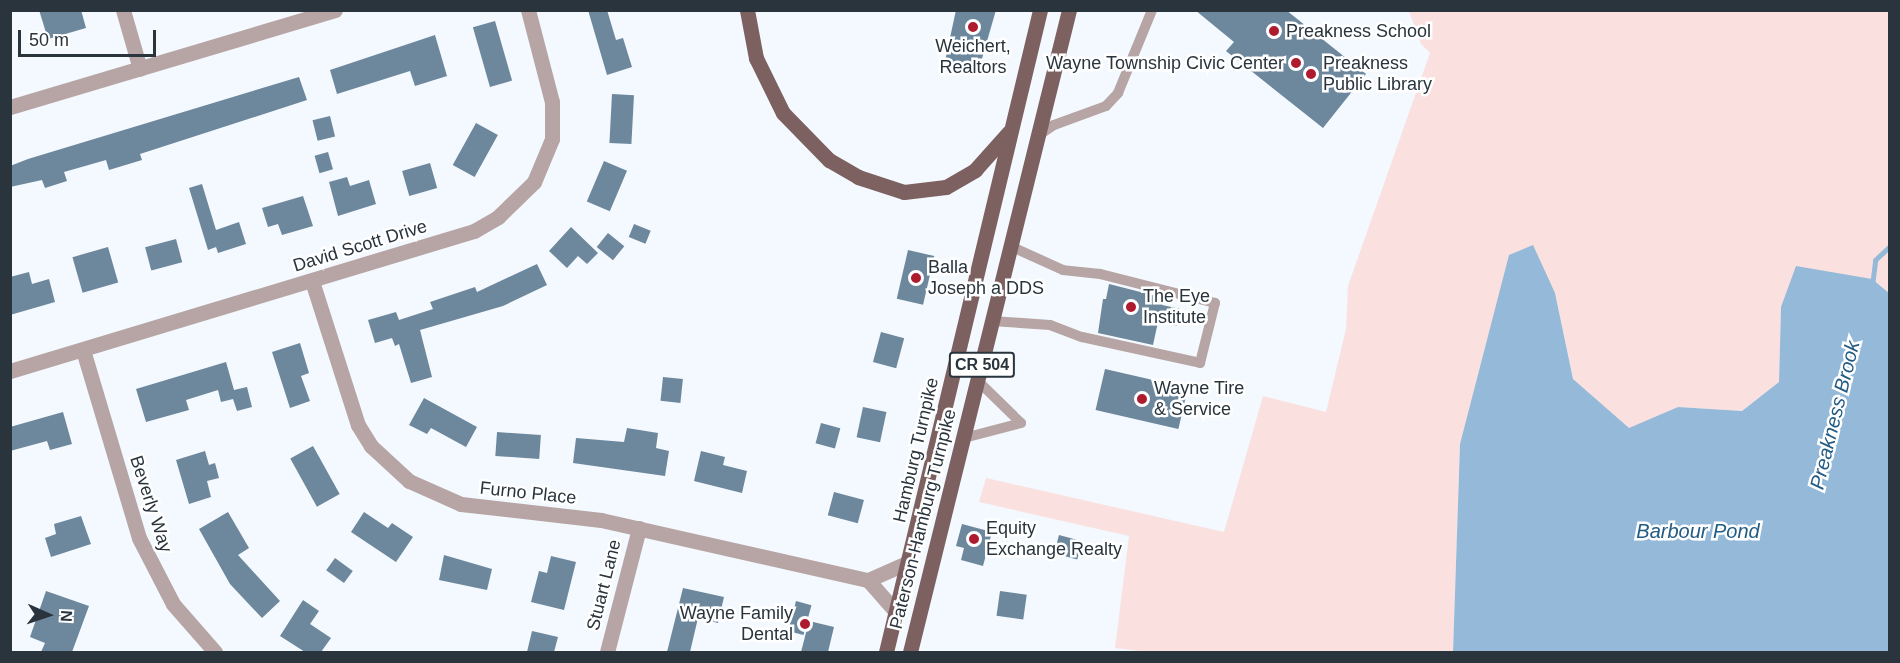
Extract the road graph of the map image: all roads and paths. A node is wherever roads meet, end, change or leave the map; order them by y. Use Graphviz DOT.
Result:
graph roads {
  1 [pos="123,10"];
  2 [pos="335,10"];
  3 [pos="528,10"];
  4 [pos="747,10"];
  5 [pos="1040,10"];
  6 [pos="1069,10"];
  7 [pos="1152,10"];
  8 [pos="140,69"];
  9 [pos="10,107"];
  10 [pos="1011,129"];
  11 [pos="1038,136"];
  12 [pos="1010,246"];
  13 [pos="312,281"];
  14 [pos="992,321"];
  15 [pos="83,350"];
  16 [pos="10,371"];
  17 [pos="978,381"];
  18 [pos="964,438"];
  19 [pos="639,528"];
  20 [pos="909,562"];
  21 [pos="868,580"];
  22 [pos="896,612"];
  23 [pos="215,652"];
  24 [pos="607,652"];
  25 [pos="886,652"];
  26 [pos="910,652"];
  1 -- 8 [label="street"];
  2 -- 8 [label="street"];
  3 -- 13 [label="street, David Scott Drive"];
  4 -- 10 [label="main road"];
  5 -- 10 [label="main road, Hamburg Turnpike / CR 504"];
  6 -- 11 [label="main road, Paterson-Hamburg Turnpike / CR 504"];
  7 -- 11 [label="lane"];
  8 -- 9 [label="street"];
  10 -- 20 [label="main road, Hamburg Turnpike / CR 504"];
  11 -- 12 [label="main road, Paterson-Hamburg Turnpike / CR 504"];
  12 -- 14 [label="main road, Paterson-Hamburg Turnpike / CR 504"];
  12 -- 14 [label="lane"];
  13 -- 15 [label="street, David Scott Drive"];
  13 -- 19 [label="street, Furno Place"];
  14 -- 17 [label="main road, Paterson-Hamburg Turnpike / CR 504"];
  15 -- 16 [label="street, David Scott Drive"];
  15 -- 23 [label="street, Beverly Way"];
  17 -- 18 [label="main road, Paterson-Hamburg Turnpike / CR 504"];
  17 -- 18 [label="lane"];
  18 -- 26 [label="main road, Paterson-Hamburg Turnpike / CR 504"];
  19 -- 21 [label="street, Furno Place"];
  19 -- 24 [label="street, Stuart Lane"];
  20 -- 21 [label="street"];
  20 -- 22 [label="main road, Hamburg Turnpike / CR 504"];
  21 -- 22 [label="street"];
  22 -- 25 [label="main road, Hamburg Turnpike / CR 504"];
}
